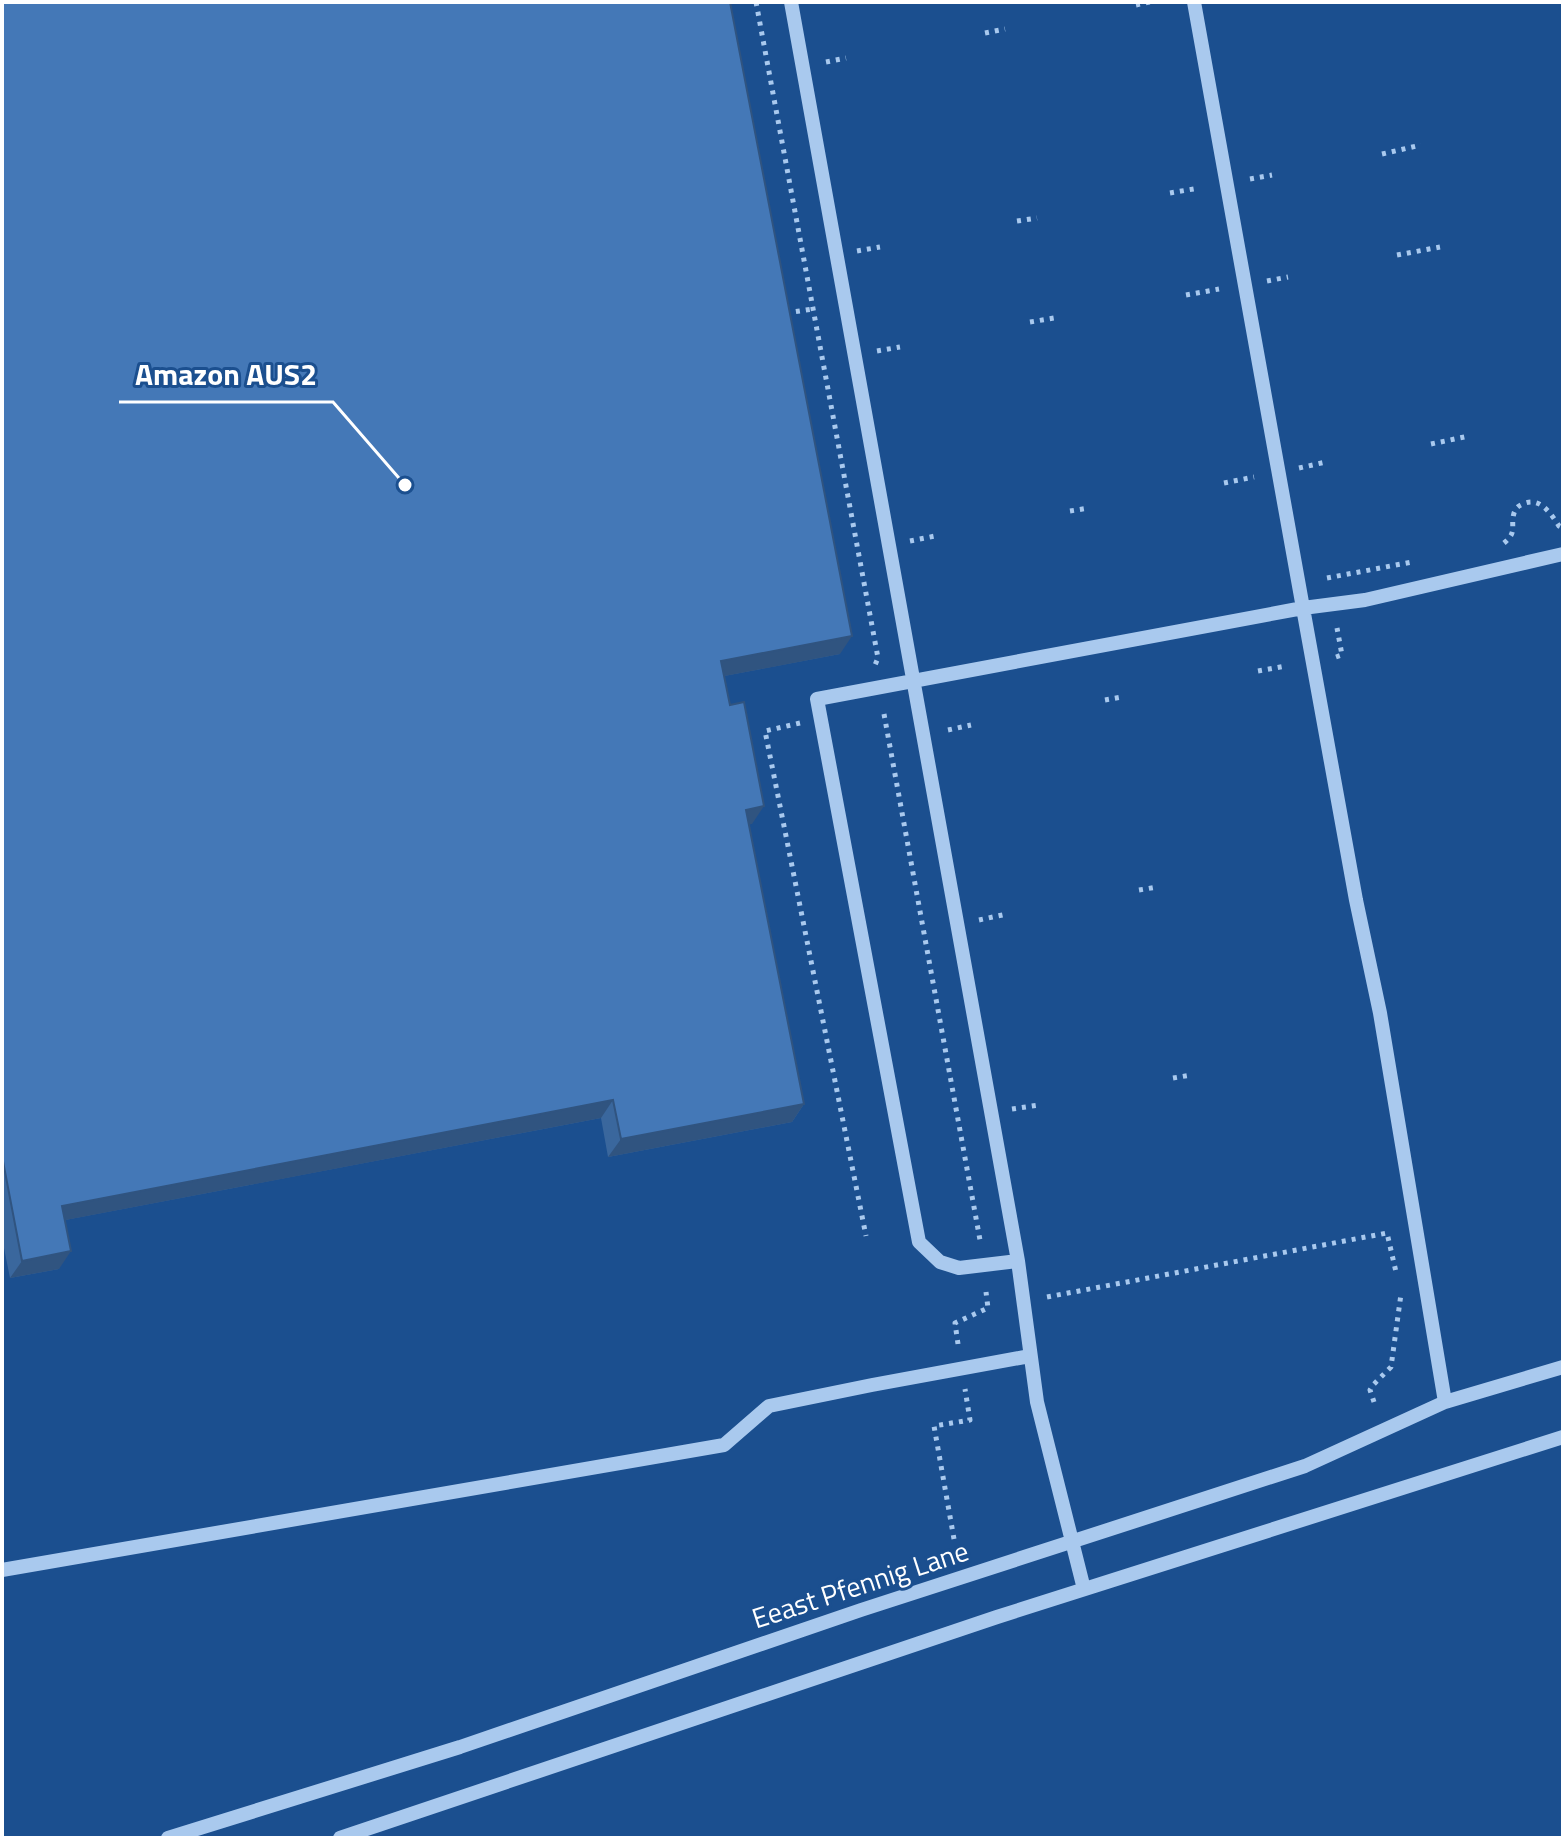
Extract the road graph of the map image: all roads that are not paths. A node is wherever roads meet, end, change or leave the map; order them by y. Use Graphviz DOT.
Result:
graph roads {
  1 [pos="791,2"];
  2 [pos="1194,2"];
  3 [pos="1563,554"];
  4 [pos="1303,608"];
  5 [pos="914,680"];
  6 [pos="1018,1261"];
  7 [pos="1030,1356"];
  8 [pos="1563,1367"];
  9 [pos="1445,1402"];
  10 [pos="1563,1437"];
  11 [pos="1072,1541"];
  12 [pos="2,1570"];
  13 [pos="1084,1589"];
  14 [pos="168,1838"];
  15 [pos="340,1838"];
  1 -- 5 [label="lane"];
  2 -- 4 [label="lane"];
  3 -- 4 [label="lane"];
  4 -- 5 [label="lane"];
  4 -- 9 [label="lane"];
  5 -- 6 [label="lane"];
  5 -- 6 [label="lane"];
  6 -- 7 [label="lane"];
  7 -- 11 [label="lane"];
  7 -- 12 [label="lane"];
  8 -- 9 [label="lane, Eeast Pfennig Lane"];
  9 -- 11 [label="lane, Eeast Pfennig Lane"];
  10 -- 13 [label="lane"];
  11 -- 13 [label="lane"];
  11 -- 14 [label="lane, Eeast Pfennig Lane"];
  13 -- 15 [label="lane"];
}
